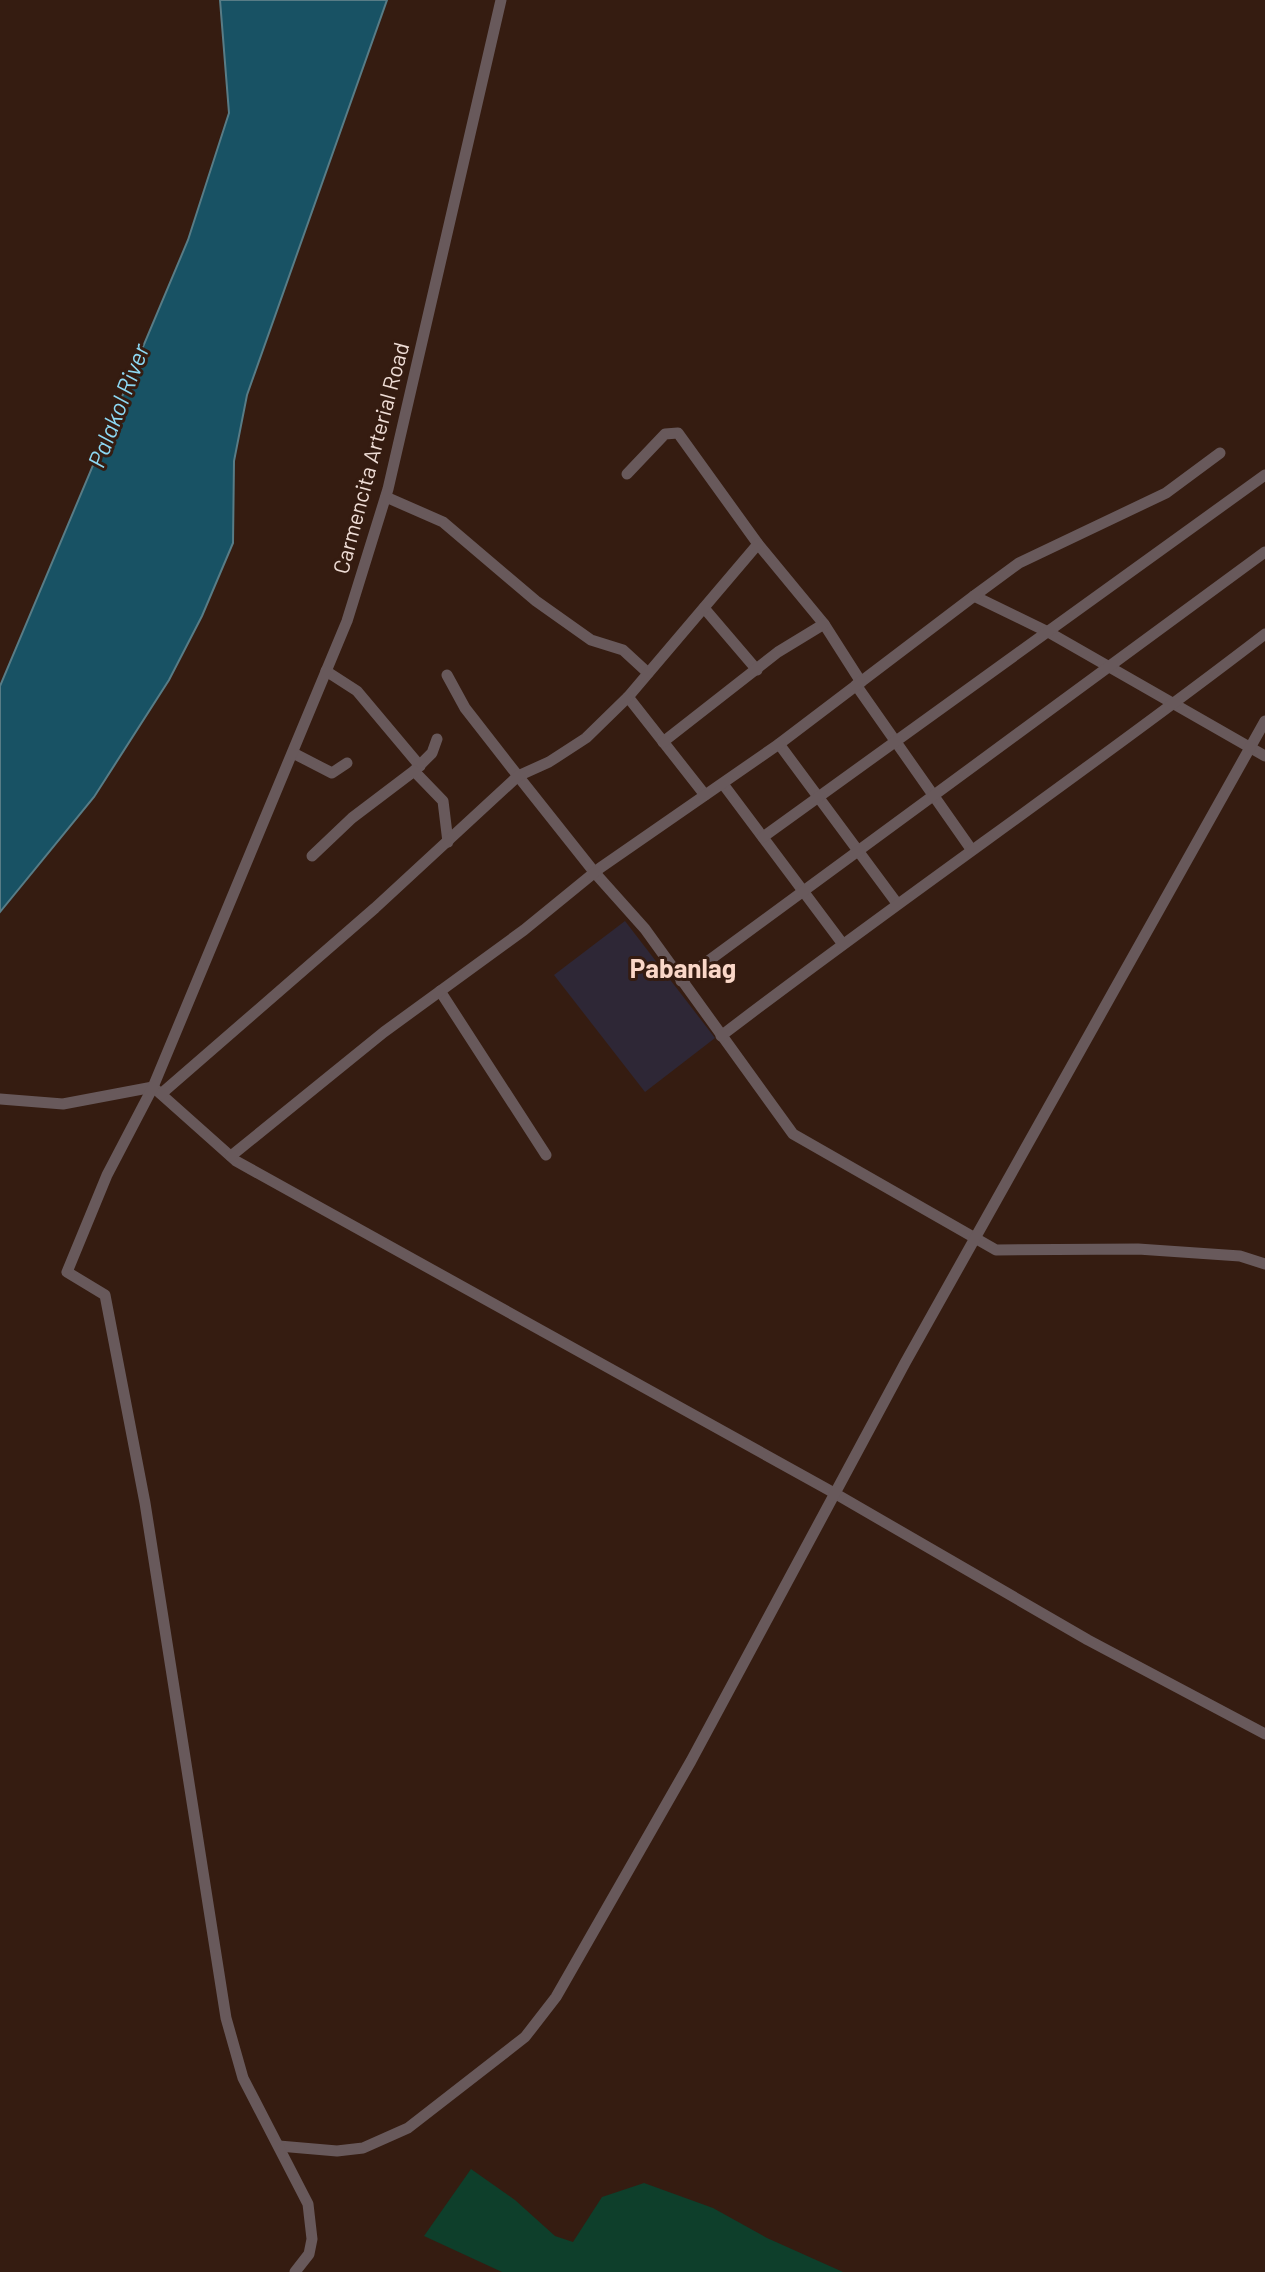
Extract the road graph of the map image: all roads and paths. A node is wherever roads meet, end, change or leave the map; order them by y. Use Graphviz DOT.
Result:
graph roads {
  1 [pos="501,0"];
  2 [pos="1220,453"];
  3 [pos="627,474"];
  4 [pos="1265,475"];
  5 [pos="386,497"];
  6 [pos="758,544"];
  7 [pos="1265,552"];
  8 [pos="974,596"];
  9 [pos="704,608"];
  10 [pos="824,624"];
  11 [pos="1050,633"];
  12 [pos="1265,634"];
  13 [pos="1109,667"];
  14 [pos="757,670"];
  15 [pos="326,671"];
  16 [pos="648,673"];
  17 [pos="447,675"];
  18 [pos="858,683"];
  19 [pos="628,697"];
  20 [pos="1174,704"];
  21 [pos="1265,721"];
  22 [pos="437,739"];
  23 [pos="663,742"];
  24 [pos="897,742"];
  25 [pos="779,744"];
  26 [pos="1250,748"];
  27 [pos="293,753"];
  28 [pos="1265,756"];
  29 [pos="347,763"];
  30 [pos="417,768"];
  31 [pos="518,776"];
  32 [pos="723,784"];
  33 [pos="705,795"];
  34 [pos="933,796"];
  35 [pos="818,798"];
  36 [pos="763,837"];
  37 [pos="448,842"];
  38 [pos="971,849"];
  39 [pos="857,852"];
  40 [pos="312,856"];
  41 [pos="595,873"];
  42 [pos="803,891"];
  43 [pos="896,902"];
  44 [pos="842,943"];
  45 [pos="681,981"];
  46 [pos="440,991"];
  47 [pos="721,1036"];
  48 [pos="157,1090"];
  49 [pos="0,1099"];
  50 [pos="546,1155"];
  51 [pos="231,1156"];
  52 [pos="976,1237"];
  53 [pos="1265,1264"];
  54 [pos="836,1494"];
  55 [pos="1265,1734"];
  56 [pos="279,2146"];
  57 [pos="295,2272"];
  1 -- 5 [label="street, Carmencita Arterial Road"];
  2 -- 8 [label="street"];
  3 -- 6 [label="street"];
  4 -- 11 [label="street"];
  5 -- 15 [label="street, Carmencita Arterial Road"];
  5 -- 16 [label="street"];
  6 -- 9 [label="street"];
  6 -- 10 [label="street"];
  7 -- 13 [label="street"];
  8 -- 11 [label="street"];
  8 -- 18 [label="street"];
  9 -- 14 [label="street"];
  9 -- 16 [label="street"];
  10 -- 14 [label="street"];
  10 -- 18 [label="street"];
  11 -- 13 [label="street"];
  11 -- 24 [label="street"];
  12 -- 20 [label="street"];
  13 -- 20 [label="street"];
  13 -- 34 [label="street"];
  14 -- 23 [label="street"];
  15 -- 27 [label="street, Carmencita Arterial Road"];
  15 -- 30 [label="street"];
  16 -- 19 [label="street"];
  17 -- 31 [label="street"];
  18 -- 24 [label="street"];
  18 -- 25 [label="street"];
  19 -- 23 [label="street"];
  19 -- 31 [label="street"];
  20 -- 26 [label="street"];
  20 -- 38 [label="street"];
  21 -- 26 [label="street"];
  22 -- 30 [label="street"];
  23 -- 33 [label="street"];
  24 -- 34 [label="street"];
  24 -- 35 [label="street"];
  25 -- 32 [label="street"];
  25 -- 35 [label="street"];
  26 -- 28 [label="street"];
  26 -- 52 [label="street"];
  27 -- 29 [label="street"];
  27 -- 48 [label="street, Carmencita Arterial Road"];
  30 -- 37 [label="street"];
  30 -- 40 [label="street"];
  31 -- 37 [label="street"];
  31 -- 41 [label="street"];
  32 -- 33 [label="street"];
  32 -- 36 [label="street"];
  33 -- 41 [label="street"];
  34 -- 38 [label="street"];
  34 -- 39 [label="street"];
  35 -- 36 [label="street"];
  35 -- 39 [label="street"];
  36 -- 42 [label="street"];
  37 -- 48 [label="street"];
  38 -- 43 [label="street"];
  39 -- 42 [label="street"];
  39 -- 43 [label="street"];
  41 -- 45 [label="street"];
  41 -- 46 [label="street"];
  42 -- 44 [label="street"];
  42 -- 45 [label="street"];
  43 -- 44 [label="street"];
  44 -- 47 [label="street"];
  45 -- 47 [label="street"];
  46 -- 50 [label="street"];
  46 -- 51 [label="street"];
  47 -- 52 [label="street"];
  48 -- 49 [label="street"];
  48 -- 51 [label="street"];
  48 -- 56 [label="street, Carmencita Arterial Road"];
  51 -- 54 [label="street"];
  52 -- 53 [label="street"];
  52 -- 54 [label="street"];
  54 -- 55 [label="street"];
  54 -- 56 [label="street"];
  56 -- 57 [label="street"];
}
